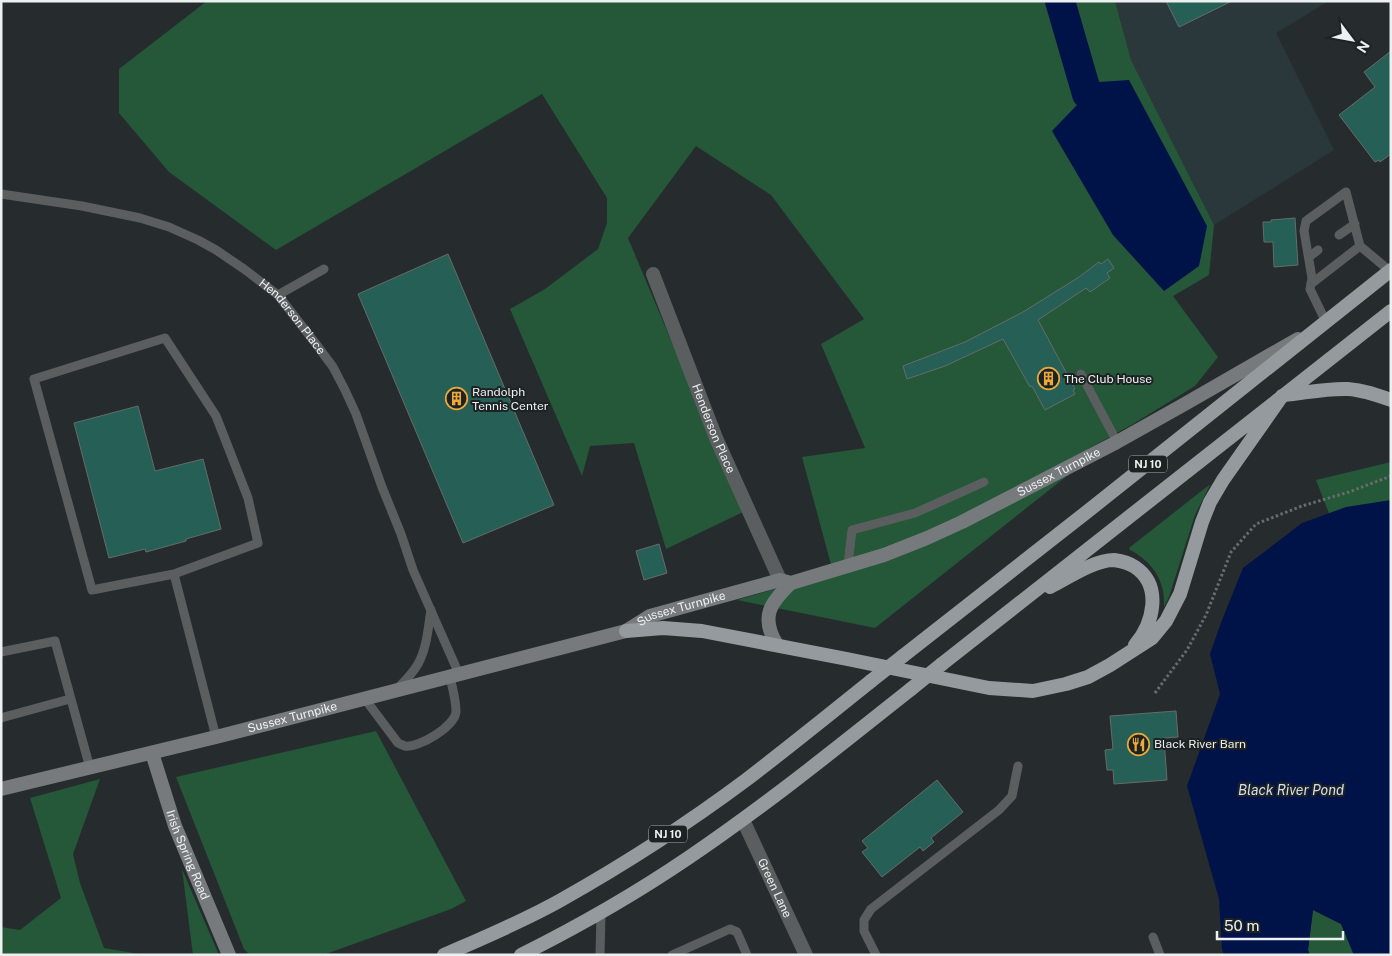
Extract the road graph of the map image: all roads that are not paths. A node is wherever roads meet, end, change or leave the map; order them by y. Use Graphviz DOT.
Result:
graph roads {
  1 [pos="1,194"];
  2 [pos="1354,224"];
  3 [pos="1339,235"];
  4 [pos="1360,246"];
  5 [pos="1318,250"];
  6 [pos="1308,258"];
  7 [pos="324,269"];
  8 [pos="1390,270"];
  9 [pos="652,274"];
  10 [pos="1311,284"];
  11 [pos="278,296"];
  12 [pos="1391,311"];
  13 [pos="1323,324"];
  14 [pos="1082,374"];
  15 [pos="1283,396"];
  16 [pos="1391,400"];
  17 [pos="1117,442"];
  18 [pos="984,482"];
  19 [pos="848,565"];
  20 [pos="174,574"];
  21 [pos="785,581"];
  22 [pos="1018,605"];
  23 [pos="431,610"];
  24 [pos="626,631"];
  25 [pos="777,645"];
  26 [pos="1,652"];
  27 [pos="1128,654"];
  28 [pos="455,675"];
  29 [pos="396,690"];
  30 [pos="70,699"];
  31 [pos="365,699"];
  32 [pos="1,718"];
  33 [pos="216,737"];
  34 [pos="152,753"];
  35 [pos="1018,766"];
  36 [pos="90,768"];
  37 [pos="1,789"];
  38 [pos="743,820"];
  39 [pos="601,913"];
  40 [pos="1153,937"];
  41 [pos="229,955"];
  42 [pos="444,955"];
  43 [pos="521,955"];
  44 [pos="600,955"];
  45 [pos="672,955"];
  46 [pos="747,955"];
  47 [pos="806,955"];
  48 [pos="876,955"];
  49 [pos="1160,955"];
  1 -- 11 [label="lane, Henderson Place"];
  2 -- 3 [label="lane"];
  2 -- 4 [label="lane"];
  2 -- 6 [label="lane"];
  4 -- 8 [label="lane"];
  4 -- 10 [label="lane"];
  5 -- 6 [label="lane"];
  6 -- 10 [label="lane"];
  7 -- 11 [label="lane"];
  8 -- 13 [label="highway, NJ 10"];
  9 -- 21 [label="street, Henderson Place"];
  10 -- 13 [label="lane"];
  11 -- 23 [label="lane, Henderson Place"];
  12 -- 15 [label="highway, NJ 10"];
  13 -- 17 [label="main road, Sussex Turnpike"];
  13 -- 42 [label="highway, NJ 10, bridge"];
  14 -- 17 [label="lane"];
  15 -- 16 [label="highway"];
  15 -- 22 [label="highway, NJ 10"];
  15 -- 27 [label="highway"];
  17 -- 19 [label="main road, Sussex Turnpike"];
  18 -- 19 [label="lane"];
  19 -- 21 [label="main road, Sussex Turnpike"];
  20 -- 20 [label="lane"];
  20 -- 33 [label="lane"];
  21 -- 24 [label="main road, Sussex Turnpike"];
  21 -- 25 [label="main road"];
  22 -- 27 [label="highway"];
  22 -- 38 [label="highway, NJ 10, bridge"];
  23 -- 28 [label="lane, Henderson Place"];
  23 -- 29 [label="lane"];
  24 -- 25 [label="highway"];
  24 -- 28 [label="main road, Sussex Turnpike"];
  25 -- 27 [label="highway"];
  26 -- 30 [label="lane"];
  28 -- 29 [label="main road, Sussex Turnpike"];
  28 -- 31 [label="lane, Henderson Place"];
  29 -- 31 [label="main road, Sussex Turnpike"];
  30 -- 32 [label="lane"];
  30 -- 36 [label="lane"];
  31 -- 33 [label="main road, Sussex Turnpike"];
  33 -- 34 [label="main road, Sussex Turnpike"];
  34 -- 36 [label="main road, Sussex Turnpike"];
  34 -- 41 [label="main road, Irish Spring Road"];
  35 -- 48 [label="lane"];
  36 -- 37 [label="main road, Sussex Turnpike"];
  38 -- 39 [label="highway, NJ 10"];
  38 -- 47 [label="street, Green Lane"];
  39 -- 43 [label="highway, NJ 10"];
  39 -- 44 [label="lane"];
  40 -- 49 [label="lane"];
  45 -- 46 [label="lane"];
}
